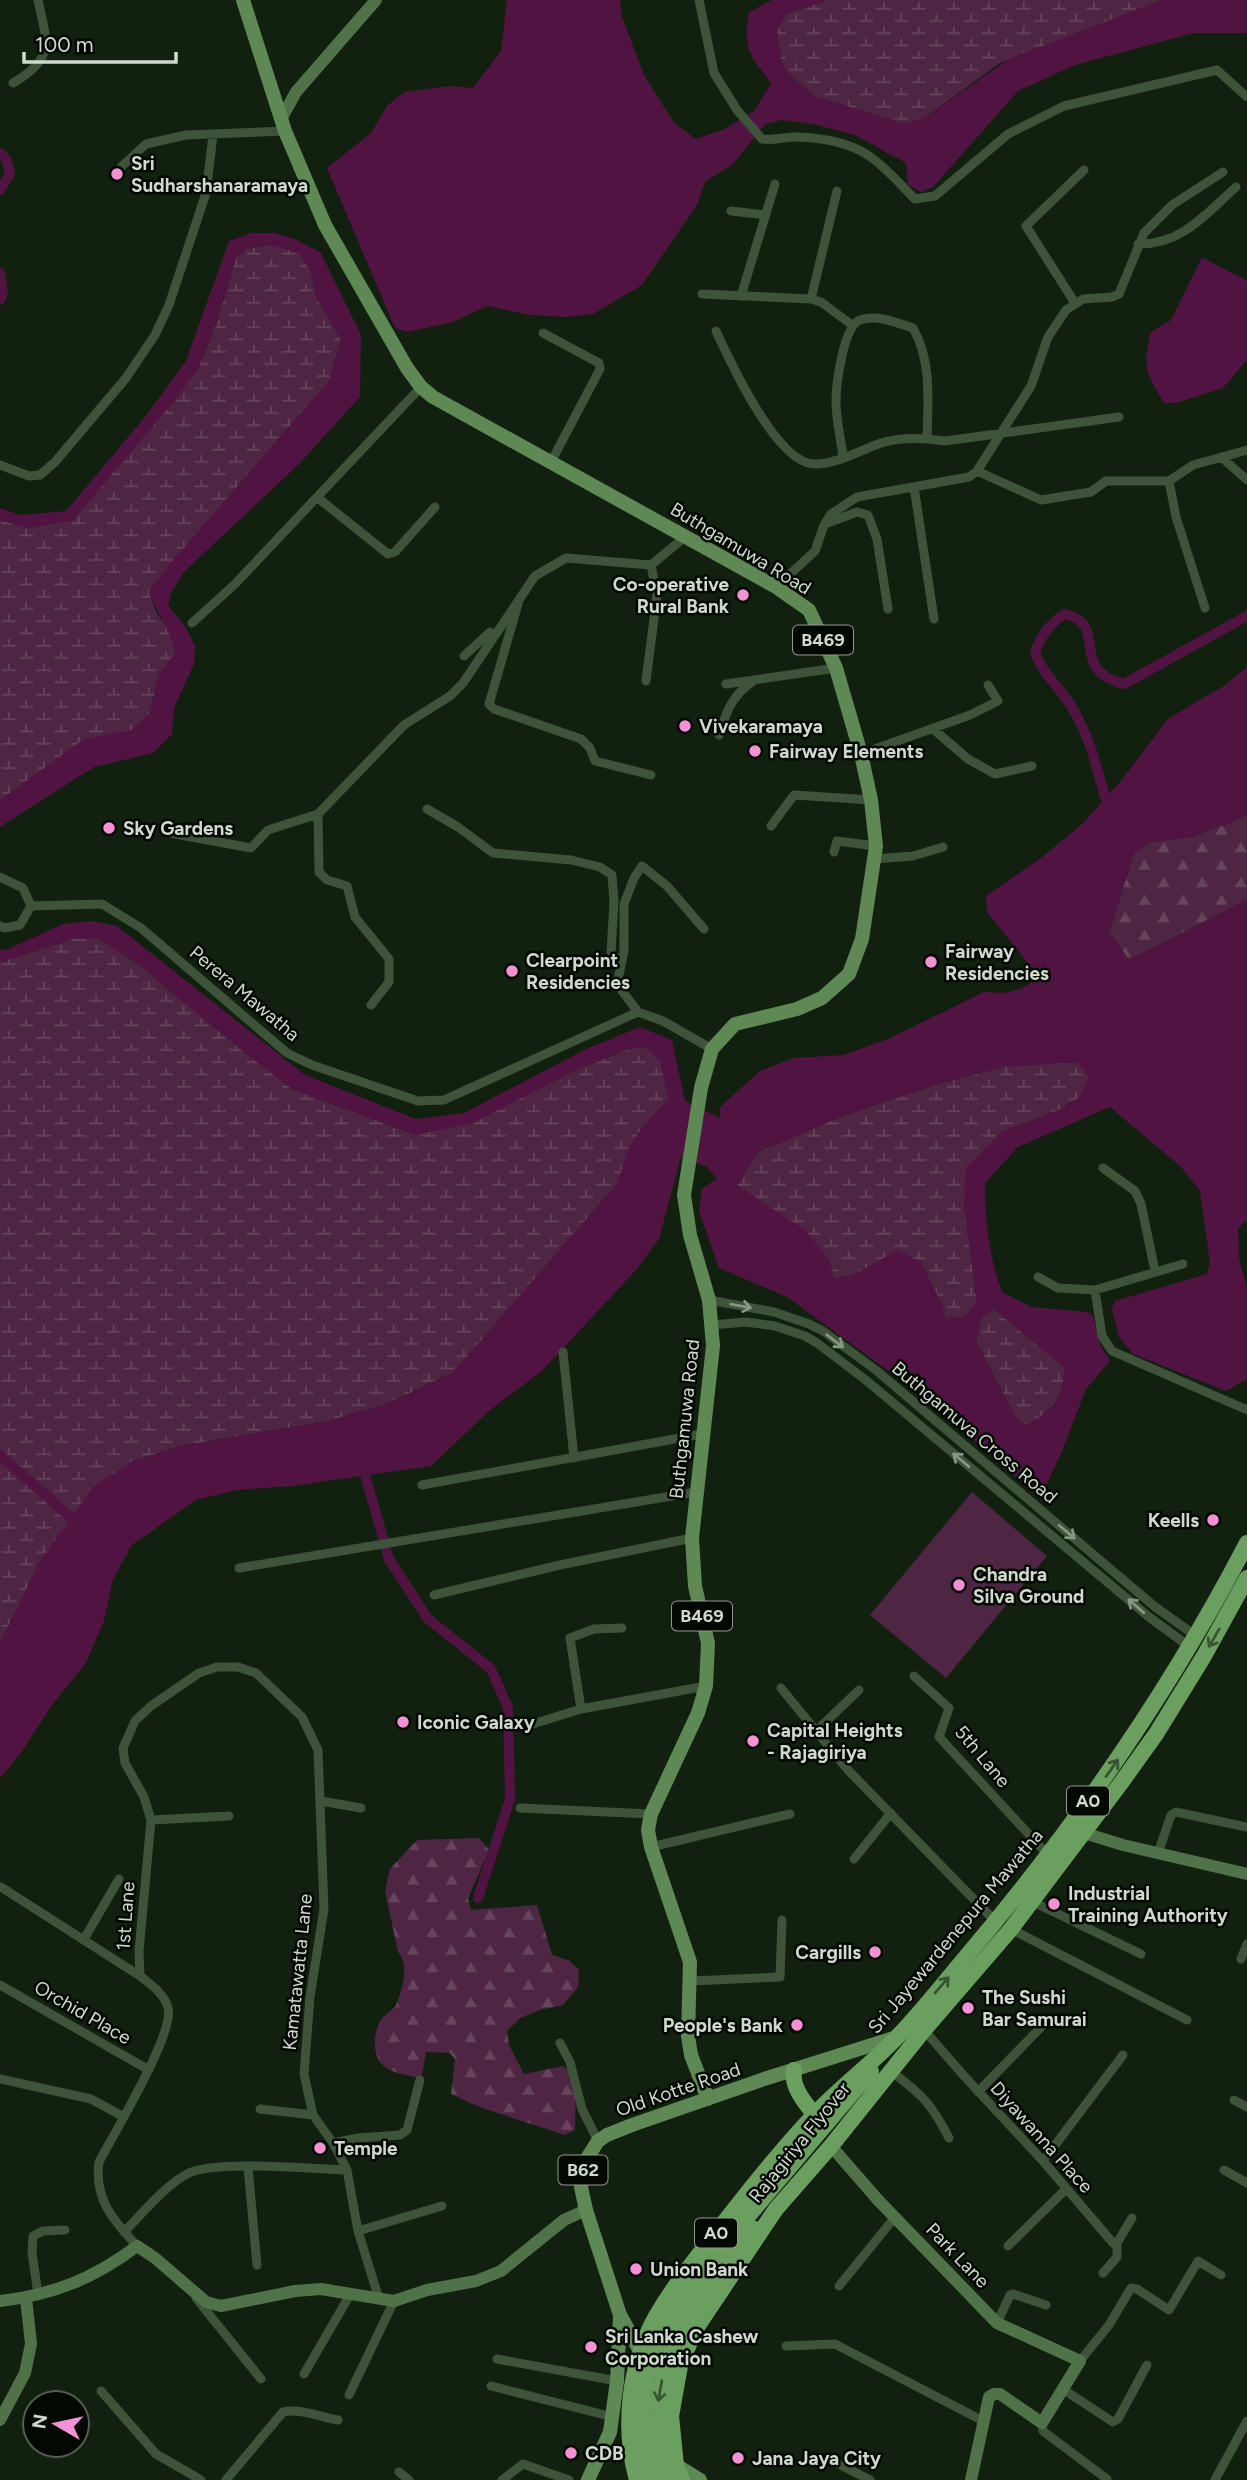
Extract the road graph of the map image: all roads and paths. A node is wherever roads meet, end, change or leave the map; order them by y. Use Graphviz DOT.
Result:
graph roads {
  1 [pos="38,0"];
  2 [pos="243,0"];
  3 [pos="376,0"];
  4 [pos="699,0"];
  5 [pos="13,83"];
  6 [pos="271,90"];
  7 [pos="296,92"];
  8 [pos="1247,97"];
  9 [pos="283,125"];
  10 [pos="213,135"];
  11 [pos="121,167"];
  12 [pos="1084,170"];
  13 [pos="1223,172"];
  14 [pos="775,184"];
  15 [pos="1236,187"];
  16 [pos="837,191"];
  17 [pos="731,211"];
  18 [pos="766,215"];
  19 [pos="1138,244"];
  20 [pos="702,294"];
  21 [pos="741,296"];
  22 [pos="811,299"];
  23 [pos="1075,303"];
  24 [pos="852,325"];
  25 [pos="716,331"];
  26 [pos="543,333"];
  27 [pos="421,387"];
  28 [pos="1119,417"];
  29 [pos="998,435"];
  30 [pos="927,438"];
  31 [pos="1247,450"];
  32 [pos="843,457"];
  33 [pos="1221,457"];
  34 [pos="551,462"];
  35 [pos="0,465"];
  36 [pos="977,471"];
  37 [pos="1247,480"];
  38 [pos="1169,481"];
  39 [pos="914,487"];
  40 [pos="318,498"];
  41 [pos="435,506"];
  42 [pos="824,525"];
  43 [pos="686,536"];
  44 [pos="652,565"];
  45 [pos="776,587"];
  46 [pos="522,593"];
  47 [pos="1205,608"];
  48 [pos="888,609"];
  49 [pos="934,619"];
  50 [pos="192,623"];
  51 [pos="464,656"];
  52 [pos="836,668"];
  53 [pos="754,680"];
  54 [pos="646,681"];
  55 [pos="726,684"];
  56 [pos="988,684"];
  57 [pos="932,728"];
  58 [pos="719,735"];
  59 [pos="861,754"];
  60 [pos="1032,766"];
  61 [pos="651,775"];
  62 [pos="871,800"];
  63 [pos="427,809"];
  64 [pos="318,814"];
  65 [pos="771,826"];
  66 [pos="170,833"];
  67 [pos="943,847"];
  68 [pos="834,852"];
  69 [pos="875,852"];
  70 [pos="0,877"];
  71 [pos="31,906"];
  72 [pos="0,926"];
  73 [pos="704,929"];
  74 [pos="620,963"];
  75 [pos="371,1005"];
  76 [pos="638,1012"];
  77 [pos="712,1049"];
  78 [pos="1103,1168"];
  79 [pos="1183,1264"];
  80 [pos="1155,1271"];
  81 [pos="1038,1277"];
  82 [pos="1095,1290"];
  83 [pos="709,1300"];
  84 [pos="712,1325"];
  85 [pos="564,1352"];
  86 [pos="1247,1410"];
  87 [pos="928,1414"];
  88 [pos="919,1425"];
  89 [pos="702,1434"];
  90 [pos="574,1458"];
  91 [pos="422,1485"];
  92 [pos="696,1492"];
  93 [pos="692,1538"];
  94 [pos="1247,1543"];
  95 [pos="239,1568"];
  96 [pos="1247,1578"];
  97 [pos="434,1595"];
  98 [pos="622,1628"];
  99 [pos="1193,1642"];
  100 [pos="199,1673"];
  101 [pos="914,1676"];
  102 [pos="706,1686"];
  103 [pos="781,1688"];
  104 [pos="859,1690"];
  105 [pos="581,1709"];
  106 [pos="523,1727"];
  107 [pos="816,1731"];
  108 [pos="321,1801"];
  109 [pos="360,1808"];
  110 [pos="520,1808"];
  111 [pos="891,1812"];
  112 [pos="651,1814"];
  113 [pos="790,1814"];
  114 [pos="229,1816"];
  115 [pos="151,1819"];
  116 [pos="1247,1827"];
  117 [pos="1084,1833"];
  118 [pos="651,1847"];
  119 [pos="1158,1853"];
  120 [pos="1048,1855"];
  121 [pos="853,1859"];
  122 [pos="1247,1874"];
  123 [pos="119,1879"];
  124 [pos="1,1887"];
  125 [pos="1033,1902"];
  126 [pos="782,1920"];
  127 [pos="996,1922"];
  128 [pos="1012,1929"];
  129 [pos="84,1939"];
  130 [pos="1247,1944"];
  131 [pos="1141,1954"];
  132 [pos="1241,1959"];
  133 [pos="140,1976"];
  134 [pos="691,1981"];
  135 [pos="0,1985"];
  136 [pos="1187,2020"];
  137 [pos="1045,2022"];
  138 [pos="924,2030"];
  139 [pos="897,2037"];
  140 [pos="560,2043"];
  141 [pos="1123,2055"];
  142 [pos="826,2059"];
  143 [pos="149,2070"];
  144 [pos="794,2070"];
  145 [pos="891,2071"];
  146 [pos="0,2079"];
  147 [pos="420,2080"];
  148 [pos="846,2083"];
  149 [pos="978,2092"];
  150 [pos="708,2099"];
  151 [pos="1234,2100"];
  152 [pos="1247,2107"];
  153 [pos="260,2109"];
  154 [pos="814,2114"];
  155 [pos="313,2115"];
  156 [pos="122,2116"];
  157 [pos="949,2138"];
  158 [pos="598,2141"];
  159 [pos="333,2143"];
  160 [pos="831,2146"];
  161 [pos="1043,2161"];
  162 [pos="248,2167"];
  163 [pos="347,2170"];
  164 [pos="1224,2170"];
  165 [pos="1247,2183"];
  166 [pos="1066,2189"];
  167 [pos="442,2206"];
  168 [pos="586,2210"];
  169 [pos="895,2217"];
  170 [pos="1132,2218"];
  171 [pos="65,2230"];
  172 [pos="358,2231"];
  173 [pos="124,2232"];
  174 [pos="1117,2242"];
  175 [pos="137,2246"];
  176 [pos="1008,2246"];
  177 [pos="257,2265"];
  178 [pos="1103,2273"];
  179 [pos="1221,2275"];
  180 [pos="839,2286"];
  181 [pos="188,2288"];
  182 [pos="351,2293"];
  183 [pos="32,2296"];
  184 [pos="379,2299"];
  185 [pos="0,2301"];
  186 [pos="394,2301"];
  187 [pos="1046,2305"];
  188 [pos="620,2315"];
  189 [pos="998,2323"];
  190 [pos="786,2346"];
  191 [pos="640,2351"];
  192 [pos="497,2359"];
  193 [pos="1080,2361"];
  194 [pos="1147,2365"];
  195 [pos="680,2366"];
  196 [pos="635,2369"];
  197 [pos="303,2374"];
  198 [pos="261,2379"];
  199 [pos="617,2381"];
  200 [pos="491,2386"];
  201 [pos="1064,2390"];
  202 [pos="101,2391"];
  203 [pos="349,2395"];
  204 [pos="0,2420"];
  205 [pos="338,2420"];
  206 [pos="1247,2421"];
  207 [pos="985,2422"];
  208 [pos="1042,2423"];
  209 [pos="611,2425"];
  210 [pos="829,2459"];
  211 [pos="399,2472"];
  212 [pos="679,2473"];
  213 [pos="642,2479"];
  214 [pos="1107,2479"];
  215 [pos="201,2480"];
  216 [pos="226,2480"];
  217 [pos="409,2480"];
  218 [pos="502,2480"];
  219 [pos="569,2480"];
  220 [pos="588,2480"];
  221 [pos="667,2480"];
  222 [pos="699,2480"];
  223 [pos="870,2480"];
  224 [pos="971,2480"];
  225 [pos="1215,2480"];
  1 -- 5 [label="street"];
  2 -- 6 [label="main road, Buthgamuwa Road / B469"];
  3 -- 7 [label="street"];
  4 -- 8 [label="street"];
  6 -- 7 [label="street"];
  6 -- 9 [label="main road, Buthgamuwa Road / B469"];
  7 -- 9 [label="street"];
  9 -- 10 [label="street"];
  9 -- 27 [label="main road, Buthgamuwa Road / B469"];
  10 -- 11 [label="street"];
  10 -- 35 [label="street"];
  12 -- 23 [label="street"];
  13 -- 19 [label="street"];
  14 -- 18 [label="street"];
  15 -- 19 [label="street"];
  16 -- 22 [label="street"];
  17 -- 18 [label="street"];
  18 -- 21 [label="street"];
  19 -- 23 [label="street"];
  20 -- 21 [label="street"];
  21 -- 22 [label="street"];
  22 -- 24 [label="street"];
  23 -- 29 [label="street"];
  24 -- 30 [label="street"];
  24 -- 32 [label="street"];
  25 -- 32 [label="street"];
  26 -- 34 [label="street"];
  27 -- 34 [label="main road, Buthgamuwa Road / B469"];
  27 -- 40 [label="street"];
  28 -- 29 [label="street"];
  29 -- 30 [label="street"];
  29 -- 36 [label="street"];
  30 -- 32 [label="street"];
  31 -- 33 [label="street"];
  33 -- 37 [label="street"];
  33 -- 38 [label="street"];
  34 -- 43 [label="main road, Buthgamuwa Road / B469"];
  36 -- 38 [label="street"];
  36 -- 39 [label="street"];
  38 -- 47 [label="street"];
  39 -- 42 [label="street"];
  39 -- 49 [label="street"];
  40 -- 41 [label="street"];
  40 -- 50 [label="street"];
  42 -- 45 [label="street"];
  42 -- 48 [label="street"];
  43 -- 44 [label="street"];
  43 -- 45 [label="main road, Buthgamuwa Road / B469"];
  44 -- 46 [label="street"];
  44 -- 54 [label="street"];
  45 -- 52 [label="main road, Buthgamuwa Road / B469"];
  46 -- 51 [label="street"];
  46 -- 61 [label="street"];
  46 -- 64 [label="street"];
  52 -- 53 [label="street"];
  52 -- 59 [label="main road, Buthgamuwa Road / B469"];
  53 -- 55 [label="street"];
  53 -- 58 [label="street"];
  56 -- 57 [label="street"];
  57 -- 59 [label="street"];
  57 -- 60 [label="street"];
  59 -- 62 [label="main road, Buthgamuwa Road / B469"];
  62 -- 65 [label="street"];
  62 -- 69 [label="main road, Buthgamuwa Road / B469"];
  63 -- 74 [label="street"];
  64 -- 66 [label="street"];
  64 -- 75 [label="street"];
  67 -- 69 [label="street"];
  68 -- 69 [label="street"];
  69 -- 77 [label="main road, Buthgamuwa Road / B469"];
  70 -- 71 [label="street"];
  71 -- 72 [label="street"];
  71 -- 76 [label="street, Perera Mawatha"];
  73 -- 74 [label="street"];
  74 -- 76 [label="street"];
  76 -- 77 [label="street"];
  77 -- 83 [label="main road, Buthgamuwa Road / B469"];
  78 -- 80 [label="street"];
  79 -- 80 [label="street"];
  80 -- 82 [label="street"];
  81 -- 82 [label="street"];
  82 -- 86 [label="street"];
  83 -- 84 [label="main road, Buthgamuwa Road / B469"];
  83 -- 87 [label="street, Buthgamuva Cross Road, one-way"];
  84 -- 88 [label="street, Buthgamuva Cross Road"];
  84 -- 89 [label="main road, Buthgamuwa Road / B469"];
  85 -- 90 [label="street"];
  87 -- 88 [label="street"];
  87 -- 99 [label="street, Buthgamuva Cross Road, one-way"];
  99 -- 88 [label="street, Buthgamuva Cross Road, one-way"];
  89 -- 90 [label="street"];
  89 -- 92 [label="main road, Buthgamuwa Road / B469"];
  90 -- 91 [label="street"];
  92 -- 93 [label="main road, Buthgamuwa Road / B469"];
  92 -- 95 [label="street"];
  93 -- 97 [label="street"];
  93 -- 102 [label="main road, Buthgamuwa Road / B469"];
  94 -- 99 [label="highway, Sri Jayewardenepura Mawatha / A0"];
  96 -- 117 [label="highway, Sri Jayewardenepura Mawatha / A0, one-way"];
  98 -- 105 [label="street"];
  120 -- 99 [label="highway, Sri Jayewardenepura Mawatha / A0, one-way"];
  100 -- 108 [label="street, Kamatawatta Lane"];
  100 -- 115 [label="street, 1st Lane"];
  101 -- 120 [label="street, 5th Lane"];
  102 -- 105 [label="street"];
  102 -- 112 [label="main road, Buthgamuwa Road / B469"];
  103 -- 107 [label="street"];
  104 -- 107 [label="street"];
  105 -- 106 [label="street"];
  107 -- 111 [label="street"];
  108 -- 109 [label="street"];
  108 -- 155 [label="street, Kamatawatta Lane"];
  110 -- 112 [label="street"];
  111 -- 121 [label="street"];
  111 -- 127 [label="street"];
  112 -- 118 [label="main road, Buthgamuwa Road / B469"];
  113 -- 118 [label="street"];
  114 -- 115 [label="street"];
  115 -- 133 [label="street, 1st Lane"];
  116 -- 119 [label="street"];
  117 -- 119 [label="street"];
  117 -- 125 [label="highway, Sri Jayewardenepura Mawatha / A0"];
  118 -- 134 [label="main road, Buthgamuwa Road / B469"];
  119 -- 122 [label="street"];
  120 -- 127 [label="highway, Sri Jayewardenepura Mawatha / A0"];
  123 -- 129 [label="street"];
  124 -- 129 [label="street"];
  125 -- 128 [label="highway, Sri Jayewardenepura Mawatha / A0"];
  125 -- 131 [label="street"];
  126 -- 134 [label="street"];
  139 -- 127 [label="highway, Sri Jayewardenepura Mawatha / A0, one-way"];
  128 -- 136 [label="street"];
  128 -- 138 [label="highway, Sri Jayewardenepura Mawatha / A0"];
  129 -- 133 [label="street"];
  130 -- 132 [label="street"];
  133 -- 143 [label="street, 1st Lane"];
  134 -- 150 [label="main road, Buthgamuwa Road / B469"];
  135 -- 143 [label="street, Orchid Place"];
  137 -- 149 [label="street"];
  138 -- 145 [label="highway, Sri Jayewardenepura Mawatha / A0"];
  138 -- 149 [label="street, Diyawanna Place"];
  138 -- 221 [label="highway, Rajagiriya Flyover, one-way, bridge"];
  139 -- 142 [label="main road, Old Kotte Road / B62"];
  139 -- 148 [label="highway, Sri Jayewardenepura Mawatha / A0"];
  139 -- 213 [label="highway, Rajagiriya Flyover, bridge"];
  140 -- 158 [label="street"];
  141 -- 161 [label="street"];
  142 -- 144 [label="main road, Old Kotte Road / B62"];
  142 -- 148 [label="main road"];
  143 -- 156 [label="street, 1st Lane"];
  144 -- 150 [label="main road, Old Kotte Road / B62"];
  144 -- 154 [label="highway"];
  145 -- 157 [label="street"];
  145 -- 160 [label="highway, Sri Jayewardenepura Mawatha / A0"];
  146 -- 156 [label="street"];
  147 -- 159 [label="street"];
  148 -- 154 [label="highway, Sri Jayewardenepura Mawatha / A0"];
  149 -- 161 [label="street, Diyawanna Place"];
  150 -- 158 [label="main road, Old Kotte Road / B62"];
  151 -- 152 [label="street"];
  153 -- 155 [label="street"];
  154 -- 191 [label="highway, Sri Jayewardenepura Mawatha / A0"];
  155 -- 159 [label="street, Kamatawatta Lane"];
  156 -- 173 [label="street, 1st Lane"];
  158 -- 168 [label="main road, B62"];
  159 -- 163 [label="street, Kamatawatta Lane"];
  160 -- 169 [label="street, Park Lane"];
  160 -- 195 [label="highway, Sri Jayewardenepura Mawatha / A0"];
  161 -- 166 [label="street, Diyawanna Place"];
  162 -- 163 [label="street"];
  162 -- 173 [label="street"];
  162 -- 177 [label="street"];
  163 -- 172 [label="street, Kamatawatta Lane"];
  164 -- 165 [label="street"];
  166 -- 174 [label="street, Diyawanna Place"];
  166 -- 176 [label="street"];
  167 -- 172 [label="street"];
  168 -- 186 [label="street"];
  168 -- 188 [label="main road, B62"];
  169 -- 180 [label="street"];
  169 -- 189 [label="street, Park Lane"];
  170 -- 174 [label="street"];
  171 -- 183 [label="street"];
  172 -- 184 [label="street, Kamatawatta Lane"];
  173 -- 175 [label="street, 1st Lane"];
  174 -- 178 [label="street"];
  175 -- 181 [label="street"];
  175 -- 183 [label="street"];
  179 -- 193 [label="street"];
  181 -- 182 [label="street"];
  181 -- 198 [label="street"];
  182 -- 184 [label="street"];
  182 -- 197 [label="street"];
  183 -- 185 [label="street"];
  183 -- 204 [label="street"];
  184 -- 186 [label="street"];
  186 -- 203 [label="street"];
  187 -- 189 [label="street"];
  188 -- 191 [label="main road, B62"];
  188 -- 199 [label="main road, B62"];
  189 -- 193 [label="street, Park Lane"];
  190 -- 207 [label="street"];
  191 -- 195 [label="street"];
  191 -- 196 [label="highway, Sri Jayewardenepura Mawatha / A0"];
  192 -- 199 [label="street"];
  193 -- 201 [label="street"];
  194 -- 201 [label="street"];
  195 -- 212 [label="highway, Sri Jayewardenepura Mawatha / A0"];
  196 -- 209 [label="main road"];
  196 -- 213 [label="highway, Sri Jayewardenepura Mawatha / A0"];
  199 -- 209 [label="main road, B62"];
  200 -- 209 [label="street"];
  201 -- 208 [label="street"];
  202 -- 215 [label="street"];
  205 -- 216 [label="street"];
  206 -- 225 [label="street"];
  207 -- 208 [label="street"];
  207 -- 224 [label="street"];
  208 -- 214 [label="street"];
  209 -- 220 [label="main road, B62"];
  210 -- 223 [label="street"];
  211 -- 217 [label="street"];
  212 -- 213 [label="main road"];
  212 -- 213 [label="main road"];
  212 -- 222 [label="main road"];
  218 -- 219 [label="street"];
}
